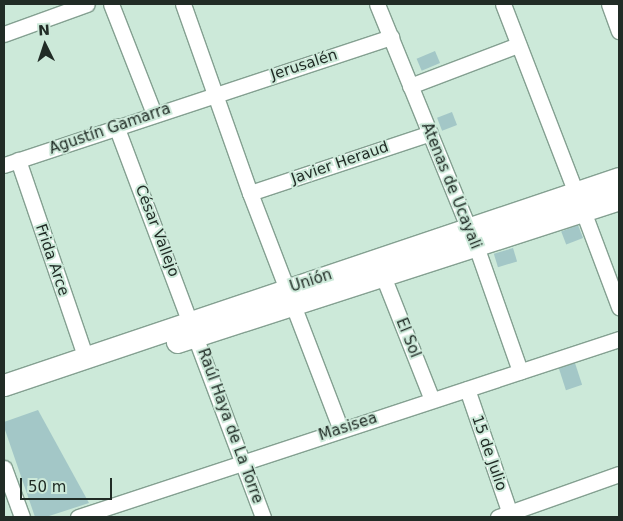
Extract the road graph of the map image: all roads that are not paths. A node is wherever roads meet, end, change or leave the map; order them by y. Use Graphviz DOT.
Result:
graph roads {
  1 [pos="87,4"];
  2 [pos="111,4"];
  3 [pos="183,4"];
  4 [pos="377,4"];
  5 [pos="503,4"];
  6 [pos="609,4"];
  7 [pos="619,31"];
  8 [pos="4,34"];
  9 [pos="391,37"];
  10 [pos="518,44"];
  11 [pos="410,86"];
  12 [pos="217,93"];
  13 [pos="154,114"];
  14 [pos="116,126"];
  15 [pos="430,133"];
  16 [pos="11,163"];
  17 [pos="619,178"];
  18 [pos="250,193"];
  19 [pos="619,199"];
  20 [pos="580,202"];
  21 [pos="473,238"];
  22 [pos="383,276"];
  23 [pos="290,298"];
  24 [pos="619,307"];
  25 [pos="194,328"];
  26 [pos="618,342"];
  27 [pos="86,359"];
  28 [pos="520,371"];
  29 [pos="4,386"];
  30 [pos="467,390"];
  31 [pos="4,400"];
  32 [pos="432,400"];
  33 [pos="340,428"];
  34 [pos="243,464"];
  35 [pos="4,468"];
  36 [pos="619,474"];
  37 [pos="506,516"];
  38 [pos="22,517"];
  39 [pos="78,517"];
  40 [pos="263,517"];
  1 -- 8 [label="street"];
  2 -- 13 [label="street"];
  3 -- 12 [label="street"];
  4 -- 9 [label="street, Atenas de Ucayali"];
  5 -- 10 [label="street"];
  6 -- 7 [label="street"];
  9 -- 11 [label="street, Atenas de Ucayali"];
  9 -- 12 [label="street, Jerusalén"];
  10 -- 11 [label="street"];
  10 -- 20 [label="street"];
  11 -- 15 [label="street, Atenas de Ucayali"];
  12 -- 13 [label="street, Agustín Gamarra"];
  12 -- 18 [label="street"];
  13 -- 14 [label="street, Agustín Gamarra"];
  14 -- 16 [label="street, Agustín Gamarra"];
  14 -- 25 [label="street, César Vallejo"];
  15 -- 18 [label="street, Javier Heraud"];
  15 -- 21 [label="street, Atenas de Ucayali"];
  16 -- 27 [label="street, Frida Arce"];
  17 -- 20 [label="main road, Unión"];
  18 -- 23 [label="street"];
  19 -- 20 [label="main road, Unión"];
  20 -- 21 [label="main road, Unión"];
  20 -- 24 [label="street"];
  21 -- 22 [label="main road, Unión"];
  21 -- 23 [label="main road, Unión"];
  21 -- 28 [label="street, Atenas de Ucayali"];
  22 -- 23 [label="main road, Unión"];
  22 -- 32 [label="street, El Sol"];
  23 -- 25 [label="main road, Unión"];
  23 -- 33 [label="street"];
  25 -- 27 [label="main road, Unión"];
  25 -- 31 [label="main road, Unión"];
  25 -- 34 [label="street, Raúl Haya de La Torre"];
  26 -- 28 [label="street, Masisea"];
  27 -- 29 [label="main road, Unión"];
  28 -- 30 [label="street, Masisea"];
  30 -- 32 [label="street, Masisea"];
  30 -- 37 [label="street, 15 de Julio"];
  32 -- 33 [label="street, Masisea"];
  33 -- 34 [label="street, Masisea"];
  34 -- 39 [label="street, Masisea"];
  34 -- 40 [label="street, Raúl Haya de La Torre"];
  35 -- 38 [label="street"];
  36 -- 37 [label="street"];
}
